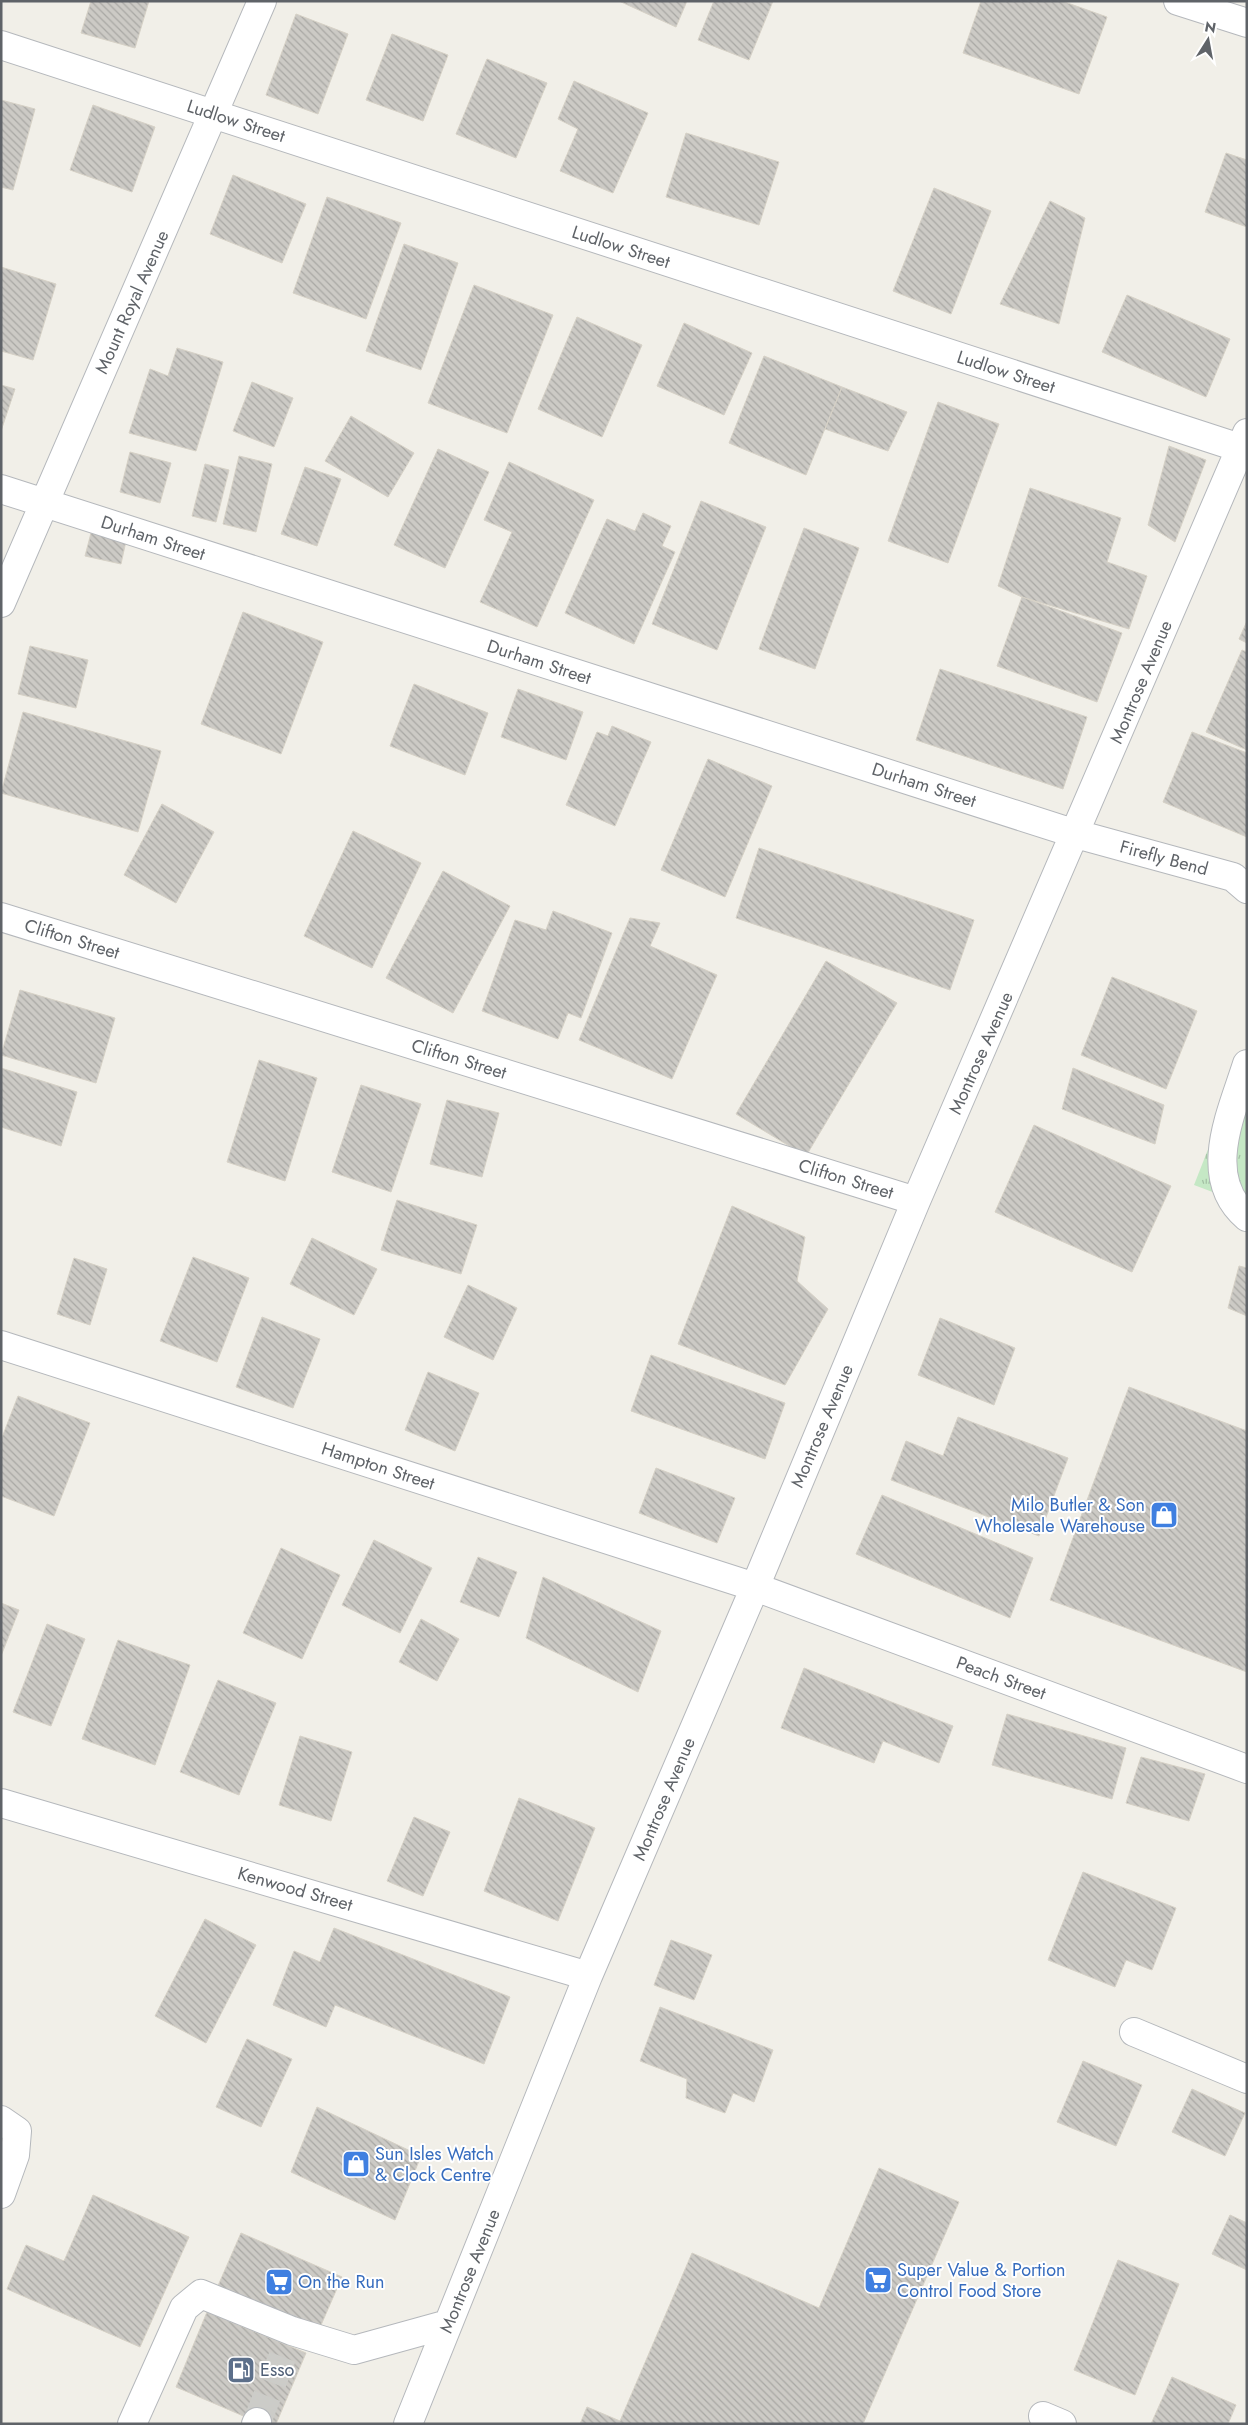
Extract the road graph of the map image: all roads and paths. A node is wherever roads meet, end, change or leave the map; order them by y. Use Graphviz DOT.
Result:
graph roads {
  1 [pos="262,1"];
  2 [pos="1178,1"];
  3 [pos="1247,23"];
  4 [pos="1,45"];
  5 [pos="214,114"];
  6 [pos="1243,441"];
  7 [pos="1,489"];
  8 [pos="44,504"];
  9 [pos="1,603"];
  10 [pos="1076,834"];
  11 [pos="1247,889"];
  12 [pos="1,917"];
  13 [pos="1247,1064"];
  14 [pos="916,1201"];
  15 [pos="1247,1217"];
  16 [pos="1,1345"];
  17 [pos="755,1587"];
  18 [pos="1247,1769"];
  19 [pos="1,1803"];
  20 [pos="588,1976"];
  21 [pos="1134,2032"];
  22 [pos="1247,2079"];
  23 [pos="1,2120"];
  24 [pos="1,2194"];
  25 [pos="448,2324"];
  26 [pos="132,2424"];
  27 [pos="408,2424"];
  1 -- 5 [label="street, Mount Royal Avenue"];
  2 -- 3 [label="street"];
  4 -- 5 [label="street, Ludlow Street"];
  5 -- 6 [label="street, Ludlow Street"];
  5 -- 8 [label="street, Mount Royal Avenue"];
  6 -- 10 [label="street, Montrose Avenue"];
  7 -- 8 [label="street, Durham Street"];
  8 -- 9 [label="street, Mount Royal Avenue"];
  8 -- 10 [label="street, Durham Street"];
  10 -- 11 [label="street, Firefly Bend"];
  10 -- 14 [label="street, Montrose Avenue"];
  12 -- 14 [label="street, Clifton Street"];
  13 -- 15 [label="street"];
  14 -- 17 [label="street, Montrose Avenue"];
  16 -- 17 [label="street, Hampton Street"];
  17 -- 18 [label="street, Peach Street"];
  17 -- 20 [label="street, Montrose Avenue"];
  19 -- 20 [label="street, Kenwood Street"];
  20 -- 25 [label="street, Montrose Avenue"];
  21 -- 22 [label="street"];
  23 -- 24 [label="street"];
  25 -- 26 [label="street"];
  25 -- 27 [label="street, Montrose Avenue"];
}
